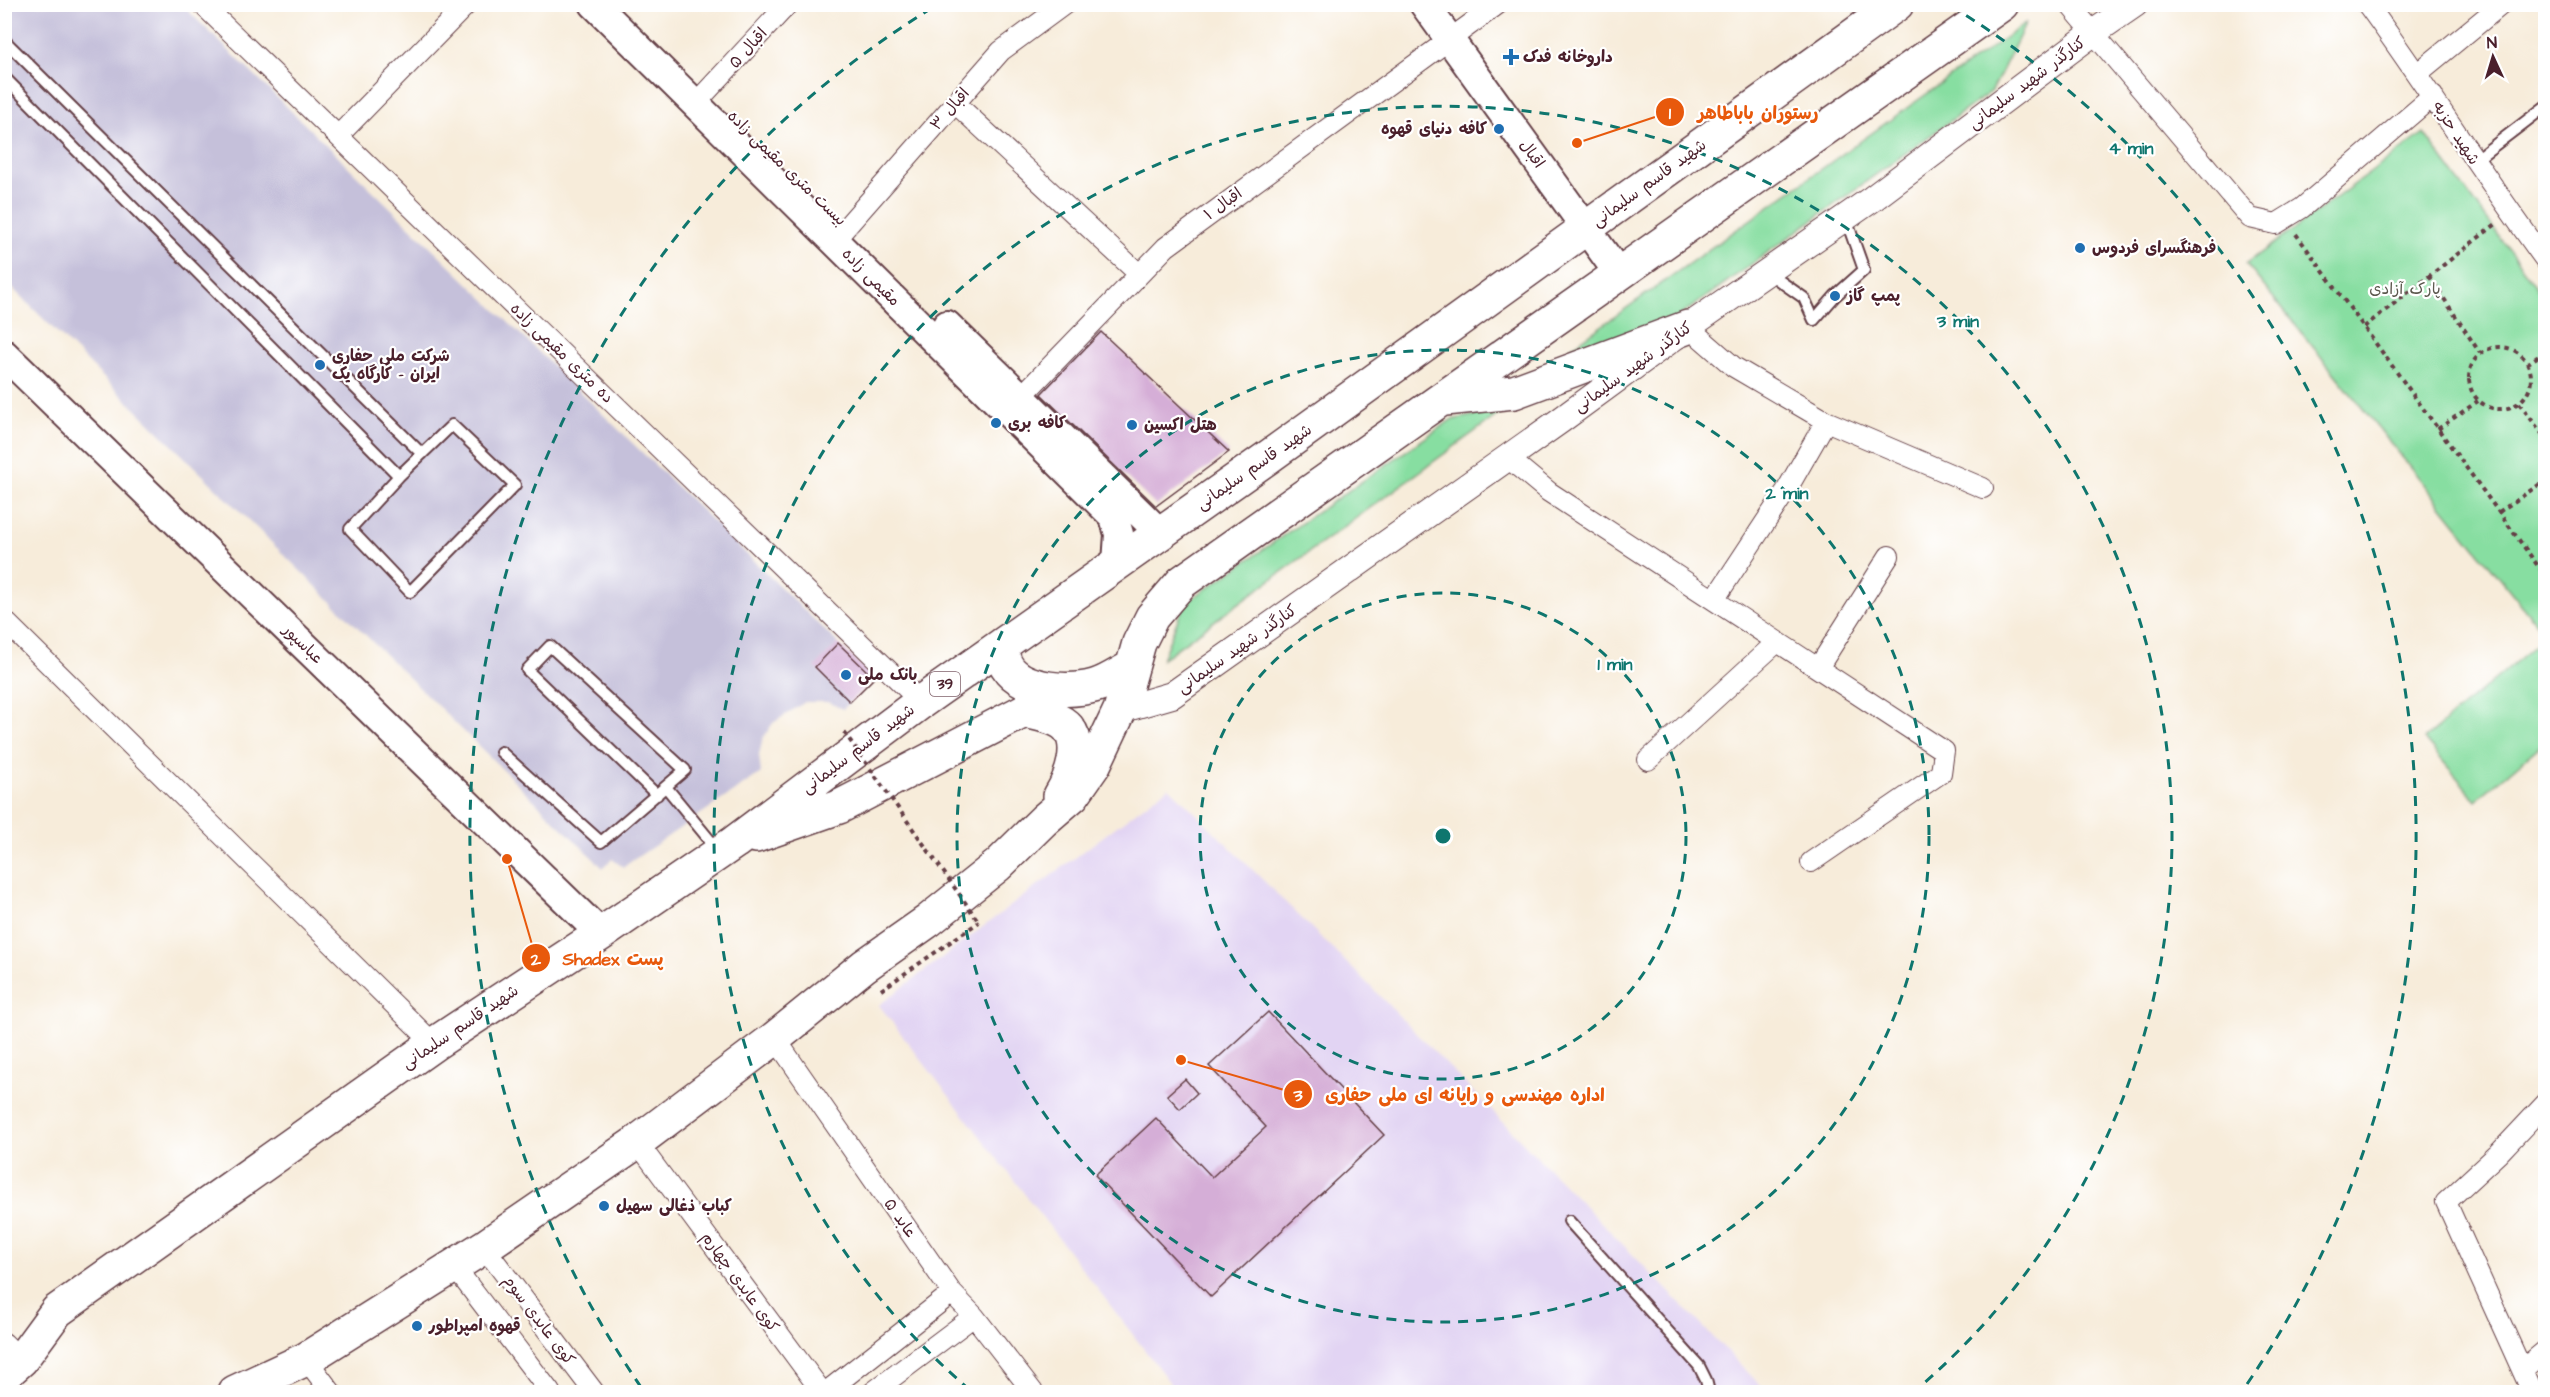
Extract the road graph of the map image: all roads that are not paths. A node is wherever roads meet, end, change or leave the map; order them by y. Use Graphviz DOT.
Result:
graph roads {
  1 [pos="202,4"];
  2 [pos="467,4"];
  3 [pos="594,4"];
  4 [pos="620,4"];
  5 [pos="788,4"];
  6 [pos="1065,4"];
  7 [pos="1424,4"];
  8 [pos="1498,4"];
  9 [pos="1897,4"];
  10 [pos="2002,4"];
  11 [pos="2069,4"];
  12 [pos="2135,4"];
  13 [pos="2367,4"];
  14 [pos="2502,4"];
  15 [pos="2093,33"];
  16 [pos="1449,39"];
  17 [pos="4,40"];
  18 [pos="2418,73"];
  19 [pos="4,77"];
  20 [pos="2433,96"];
  21 [pos="702,98"];
  22 [pos="955,103"];
  23 [pos="2546,106"];
  24 [pos="338,136"];
  25 [pos="2474,161"];
  26 [pos="1845,218"];
  27 [pos="1586,229"];
  28 [pos="841,234"];
  29 [pos="2546,261"];
  30 [pos="1767,272"];
  31 [pos="1139,274"];
  32 [pos="1619,274"];
  33 [pos="1688,327"];
  34 [pos="4,354"];
  35 [pos="1440,400"];
  36 [pos="1014,404"];
  37 [pos="1826,421"];
  38 [pos="422,454"];
  39 [pos="1508,458"];
  40 [pos="399,476"];
  41 [pos="1983,488"];
  42 [pos="1160,533"];
  43 [pos="1889,556"];
  44 [pos="1117,563"];
  45 [pos="1714,600"];
  46 [pos="4,620"];
  47 [pos="1777,642"];
  48 [pos="1003,644"];
  49 [pos="1132,667"];
  50 [pos="1818,668"];
  51 [pos="921,702"];
  52 [pos="1120,710"];
  53 [pos="501,752"];
  54 [pos="1648,760"];
  55 [pos="666,787"];
  56 [pos="657,795"];
  57 [pos="1044,820"];
  58 [pos="727,847"];
  59 [pos="1811,862"];
  60 [pos="601,934"];
  61 [pos="775,1038"];
  62 [pos="434,1044"];
  63 [pos="2546,1103"];
  64 [pos="637,1142"];
  65 [pos="1569,1221"];
  66 [pos="484,1246"];
  67 [pos="453,1264"];
  68 [pos="952,1293"];
  69 [pos="974,1316"];
  70 [pos="2546,1350"];
  71 [pos="10,1359"];
  72 [pos="306,1359"];
  73 [pos="2522,1370"];
  74 [pos="236,1392"];
  75 [pos="330,1392"];
  76 [pos="550,1392"];
  77 [pos="594,1392"];
  78 [pos="824,1392"];
  79 [pos="873,1392"];
  80 [pos="1033,1392"];
  81 [pos="1709,1392"];
  82 [pos="2532,1392"];
  1 -- 24 [label="street, ده متری مقیمی زاده"];
  2 -- 24 [label="street"];
  3 -- 21 [label="main road"];
  4 -- 21 [label="main road, بیست متری مقیمی زاده"];
  5 -- 21 [label="street, اقبال ۵"];
  6 -- 22 [label="street, اقبال ۳"];
  7 -- 16 [label="main road, اقبال"];
  8 -- 16 [label="street, اقبال ۱"];
  9 -- 27 [label="highway, شهید قاسم سلیمانی / 39"];
  10 -- 32 [label="highway"];
  11 -- 15 [label="street"];
  12 -- 15 [label="street, کنارگذر شهید سلیمانی"];
  13 -- 18 [label="street, شهید حزبه"];
  14 -- 18 [label="street"];
  15 -- 20 [label="street"];
  15 -- 26 [label="street, کنارگذر شهید سلیمانی"];
  16 -- 27 [label="main road, اقبال"];
  16 -- 31 [label="street, اقبال ۱"];
  17 -- 38 [label="lane"];
  18 -- 20 [label="street, شهید حزبه"];
  19 -- 40 [label="lane"];
  20 -- 25 [label="street, شهید حزبه"];
  21 -- 28 [label="main road, بیست متری مقیمی زاده"];
  22 -- 28 [label="street, اقبال ۳"];
  22 -- 31 [label="street"];
  23 -- 25 [label="lane"];
  24 -- 51 [label="street, ده متری مقیمی زاده"];
  25 -- 29 [label="street, شهید حزبه"];
  26 -- 30 [label="street, کنارگذر شهید سلیمانی"];
  26 -- 30 [label="lane"];
  27 -- 32 [label="main road, اقبال"];
  27 -- 42 [label="highway, شهید قاسم سلیمانی / 39"];
  28 -- 36 [label="main road, بیست متری مقیمی زاده"];
  30 -- 33 [label="street, کنارگذر شهید سلیمانی"];
  31 -- 36 [label="street, اقبال ۱"];
  32 -- 35 [label="highway"];
  33 -- 35 [label="highway"];
  33 -- 37 [label="street"];
  33 -- 39 [label="street, کنارگذر شهید سلیمانی"];
  34 -- 60 [label="main road, عباسپور"];
  35 -- 49 [label="highway"];
  36 -- 42 [label="main road, بیست متری مقیمی زاده"];
  36 -- 44 [label="main road"];
  37 -- 41 [label="street"];
  37 -- 45 [label="street"];
  38 -- 40 [label="lane"];
  38 -- 40 [label="lane"];
  39 -- 45 [label="street"];
  39 -- 52 [label="street, کنارگذر شهید سلیمانی"];
  42 -- 44 [label="highway, شهید قاسم سلیمانی / 39"];
  43 -- 50 [label="street"];
  44 -- 48 [label="highway, شهید قاسم سلیمانی / 39"];
  45 -- 47 [label="street"];
  46 -- 62 [label="street"];
  47 -- 50 [label="street"];
  47 -- 54 [label="street"];
  48 -- 49 [label="highway"];
  48 -- 51 [label="highway, شهید قاسم سلیمانی / 39"];
  49 -- 52 [label="highway"];
  50 -- 59 [label="street"];
  51 -- 58 [label="highway, شهید قاسم سلیمانی / 39"];
  52 -- 57 [label="highway"];
  53 -- 56 [label="lane"];
  55 -- 56 [label="lane"];
  55 -- 56 [label="lane"];
  55 -- 58 [label="lane"];
  57 -- 58 [label="highway"];
  57 -- 61 [label="highway"];
  58 -- 60 [label="highway, شهید قاسم سلیمانی / 39"];
  60 -- 62 [label="highway, شهید قاسم سلیمانی / 39"];
  61 -- 64 [label="highway"];
  61 -- 68 [label="street, عابد ۵"];
  62 -- 71 [label="highway, شهید قاسم سلیمانی / 39"];
  63 -- 73 [label="street"];
  64 -- 66 [label="highway"];
  64 -- 78 [label="street, کوی عابدی چهارم"];
  65 -- 81 [label="lane"];
  66 -- 67 [label="highway"];
  66 -- 77 [label="street, کوی عابدی سوم"];
  67 -- 72 [label="highway"];
  67 -- 76 [label="street"];
  68 -- 69 [label="street, عابد ۵"];
  68 -- 78 [label="street"];
  69 -- 79 [label="street"];
  69 -- 80 [label="street, عابد ۵"];
  70 -- 73 [label="street"];
  72 -- 74 [label="highway"];
  72 -- 75 [label="street"];
  73 -- 82 [label="street"];
}
